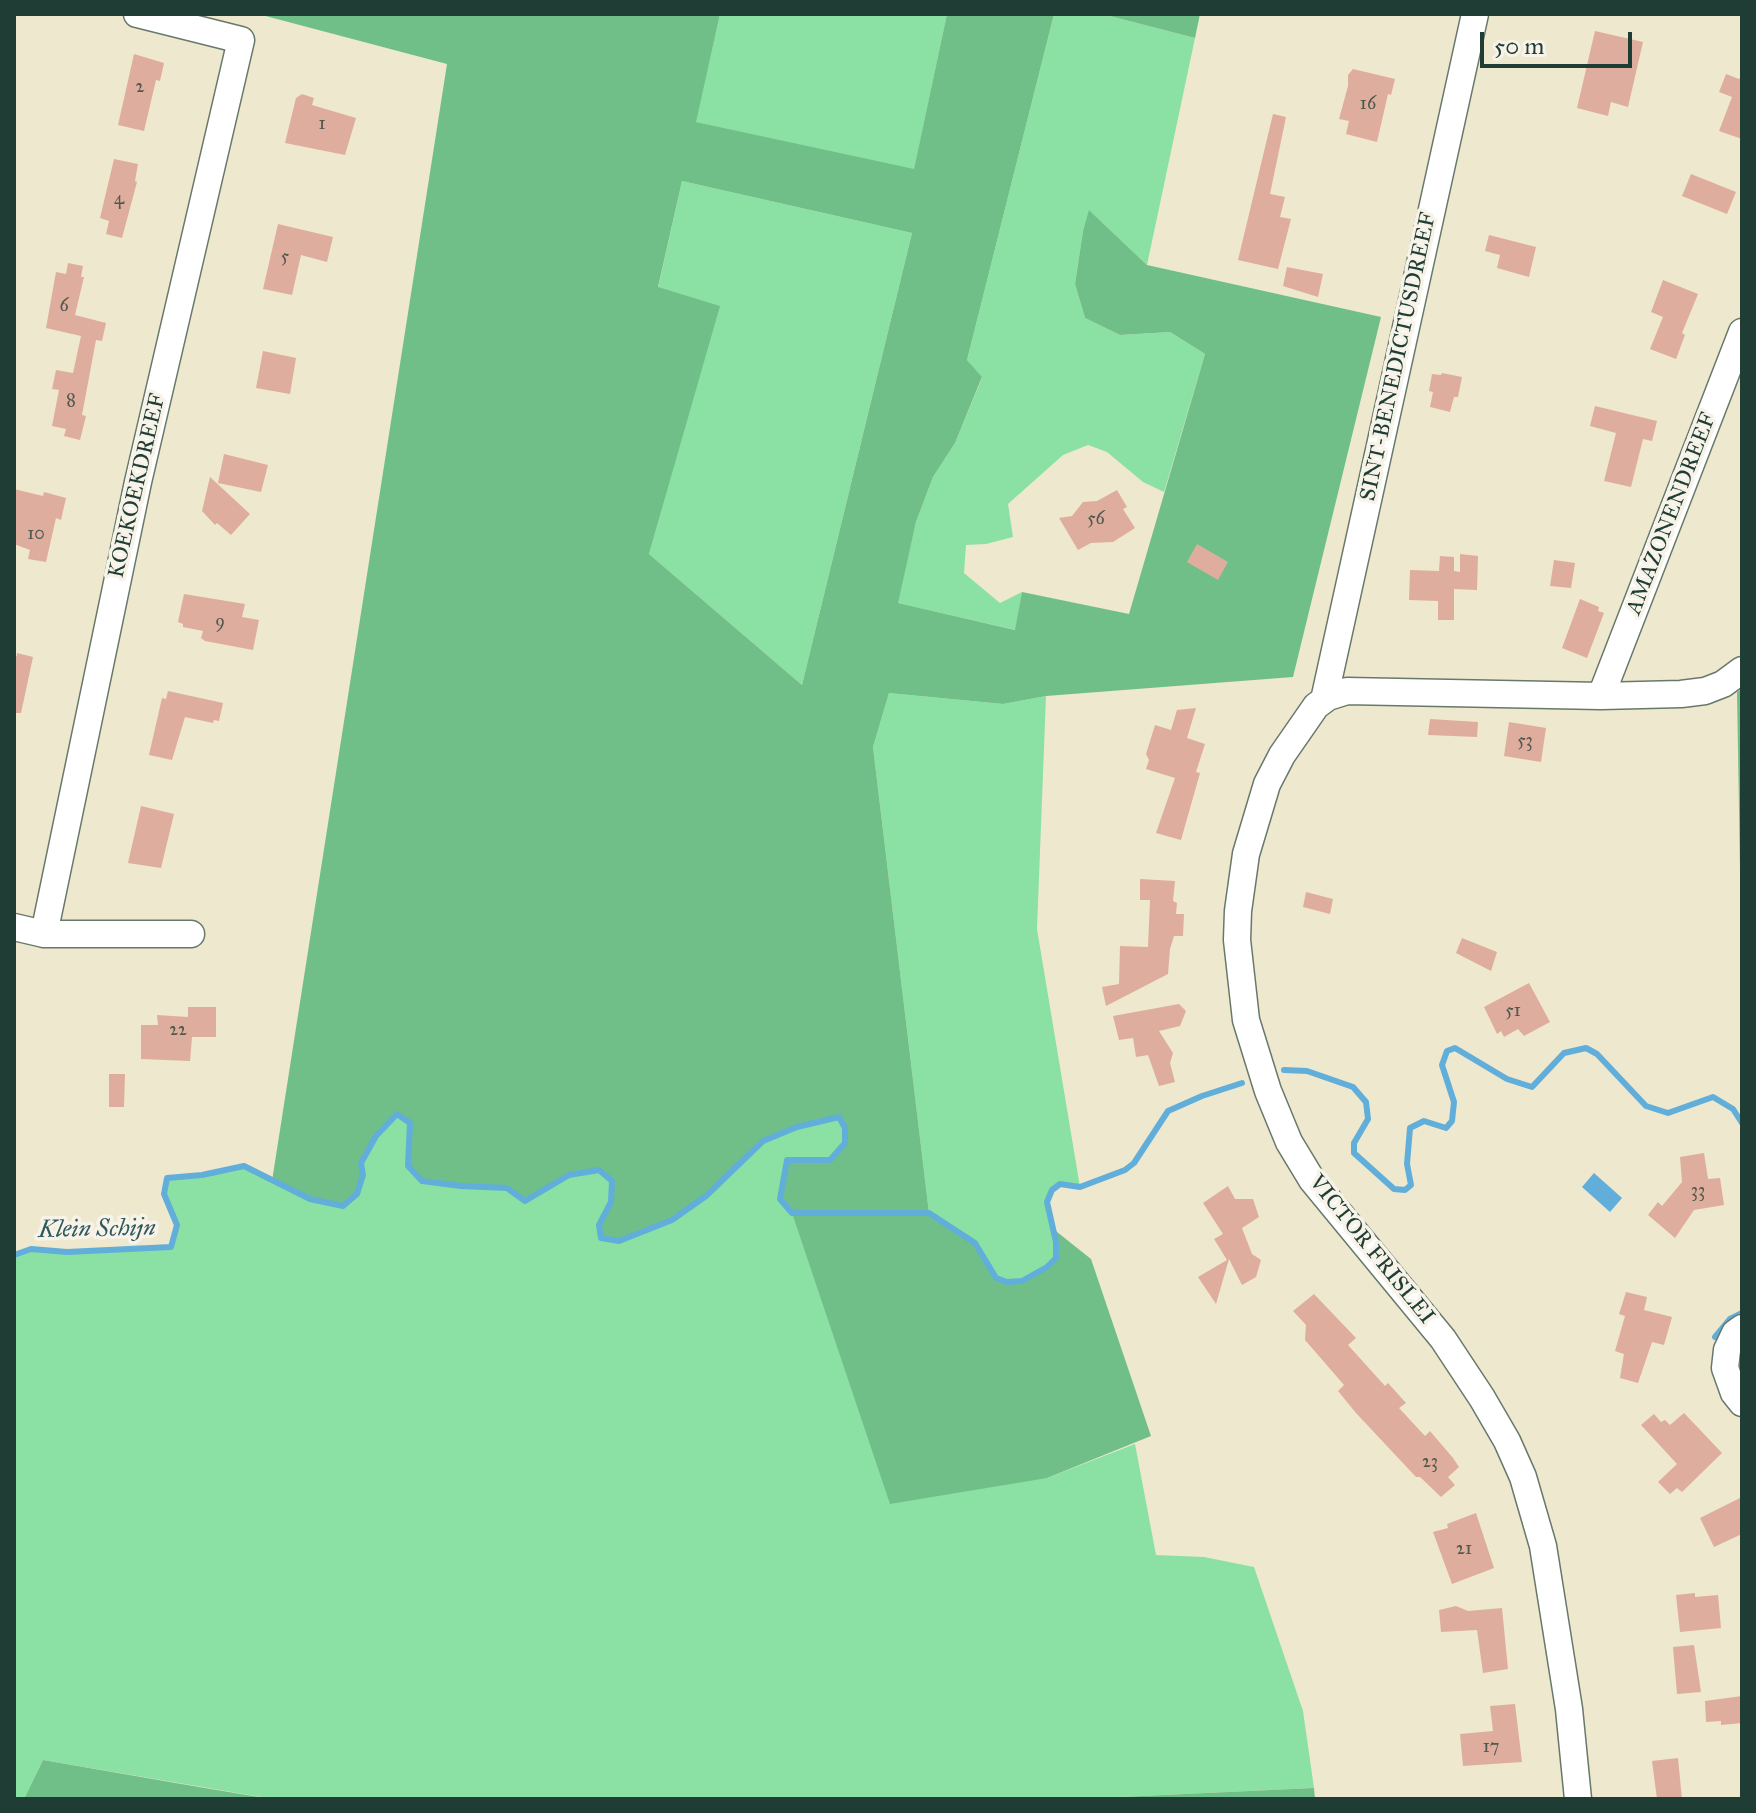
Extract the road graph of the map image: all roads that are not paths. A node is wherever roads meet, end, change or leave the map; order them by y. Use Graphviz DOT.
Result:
graph roads {
  1 [pos="137,14"];
  2 [pos="1475,14"];
  3 [pos="1742,332"];
  4 [pos="1742,670"];
  5 [pos="1601,696"];
  6 [pos="1324,700"];
  7 [pos="14,927"];
  8 [pos="44,934"];
  9 [pos="191,934"];
  10 [pos="1742,1328"];
  11 [pos="1742,1403"];
  12 [pos="1578,1799"];
  1 -- 8 [label="street, KOEKOEKDREEF"];
  2 -- 6 [label="street, SINT-BENEDICTUSDREEF"];
  3 -- 5 [label="street, AMAZONENDREEF"];
  4 -- 5 [label="street"];
  5 -- 6 [label="street"];
  6 -- 12 [label="street, VICTOR FRISLEI"];
  7 -- 8 [label="street"];
  8 -- 9 [label="street"];
  10 -- 11 [label="street"];
}
